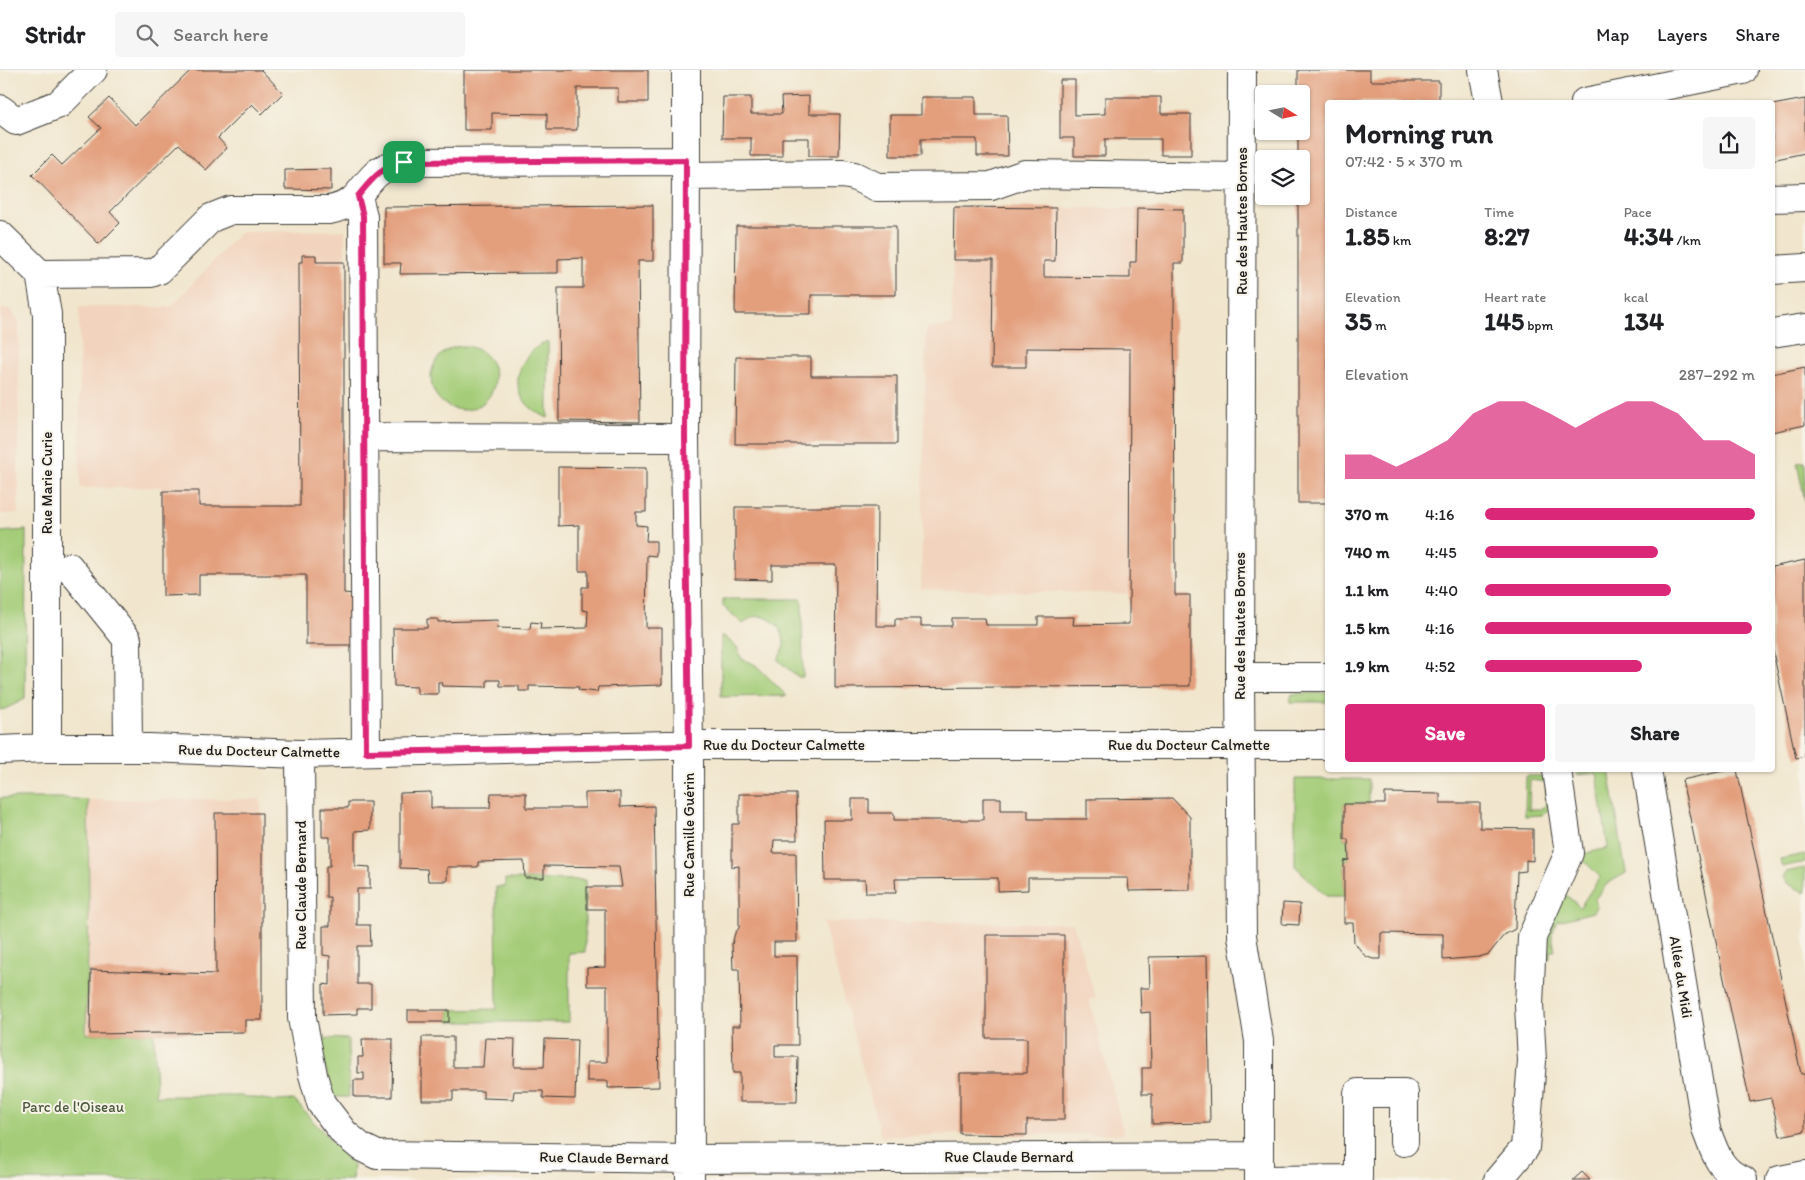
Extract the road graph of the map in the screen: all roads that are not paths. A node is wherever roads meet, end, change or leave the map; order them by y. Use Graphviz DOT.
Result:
graph roads {
  1 [pos="93,70"];
  2 [pos="686,70"];
  3 [pos="1242,70"];
  4 [pos="1483,70"];
  5 [pos="1743,70"];
  6 [pos="1489,100"];
  7 [pos="1595,100"];
  8 [pos="0,109"];
  9 [pos="686,168"];
  10 [pos="1242,177"];
  11 [pos="358,196"];
  12 [pos="1805,197"];
  13 [pos="1775,198"];
  14 [pos="0,235"];
  15 [pos="1805,268"];
  16 [pos="1775,270"];
  17 [pos="40,274"];
  18 [pos="1805,328"];
  19 [pos="1775,333"];
  20 [pos="364,437"];
  21 [pos="685,438"];
  22 [pos="69,567"];
  23 [pos="1240,677"];
  24 [pos="1325,677"];
  25 [pos="1240,744"];
  26 [pos="1325,745"];
  27 [pos="689,746"];
  28 [pos="47,748"];
  29 [pos="128,748"];
  30 [pos="0,750"];
  31 [pos="366,752"];
  32 [pos="300,754"];
  33 [pos="1558,772"];
  34 [pos="1646,772"];
  35 [pos="1404,1142"];
  36 [pos="690,1169"];
  37 [pos="1259,1172"];
  38 [pos="1805,1175"];
  39 [pos="1738,1178"];
  40 [pos="1498,1180"];
  41 [pos="1780,1180"];
  1 -- 8 [label="street"];
  2 -- 9 [label="street, Rue Camille Guérin"];
  3 -- 10 [label="street, Rue des Hautes Bornes"];
  4 -- 6 [label="street"];
  5 -- 7 [label="street"];
  9 -- 10 [label="street"];
  9 -- 11 [label="street"];
  9 -- 21 [label="street, Rue Camille Guérin"];
  10 -- 23 [label="street, Rue des Hautes Bornes"];
  11 -- 17 [label="street"];
  11 -- 20 [label="street"];
  12 -- 13 [label="street"];
  14 -- 17 [label="street"];
  15 -- 16 [label="street"];
  17 -- 28 [label="street, Rue Marie Curie"];
  18 -- 19 [label="street"];
  20 -- 21 [label="street"];
  20 -- 31 [label="street"];
  21 -- 27 [label="street, Rue Camille Guérin"];
  22 -- 29 [label="street"];
  23 -- 24 [label="street"];
  23 -- 25 [label="street, Rue des Hautes Bornes"];
  25 -- 26 [label="street, Rue du Docteur Calmette"];
  25 -- 27 [label="street, Rue du Docteur Calmette"];
  25 -- 37 [label="street, Rue des Hautes Bornes"];
  27 -- 31 [label="street, Rue du Docteur Calmette"];
  27 -- 36 [label="street, Rue Camille Guérin"];
  28 -- 29 [label="street, Rue du Docteur Calmette"];
  28 -- 30 [label="street, Rue du Docteur Calmette"];
  29 -- 32 [label="street, Rue du Docteur Calmette"];
  31 -- 32 [label="street, Rue du Docteur Calmette"];
  32 -- 36 [label="street, Rue Claude Bernard"];
  33 -- 40 [label="street"];
  34 -- 39 [label="street, Allée du Midi"];
  35 -- 37 [label="street, Rue Claude Bernard"];
  36 -- 37 [label="street, Rue Claude Bernard"];
  38 -- 41 [label="street"];
}
